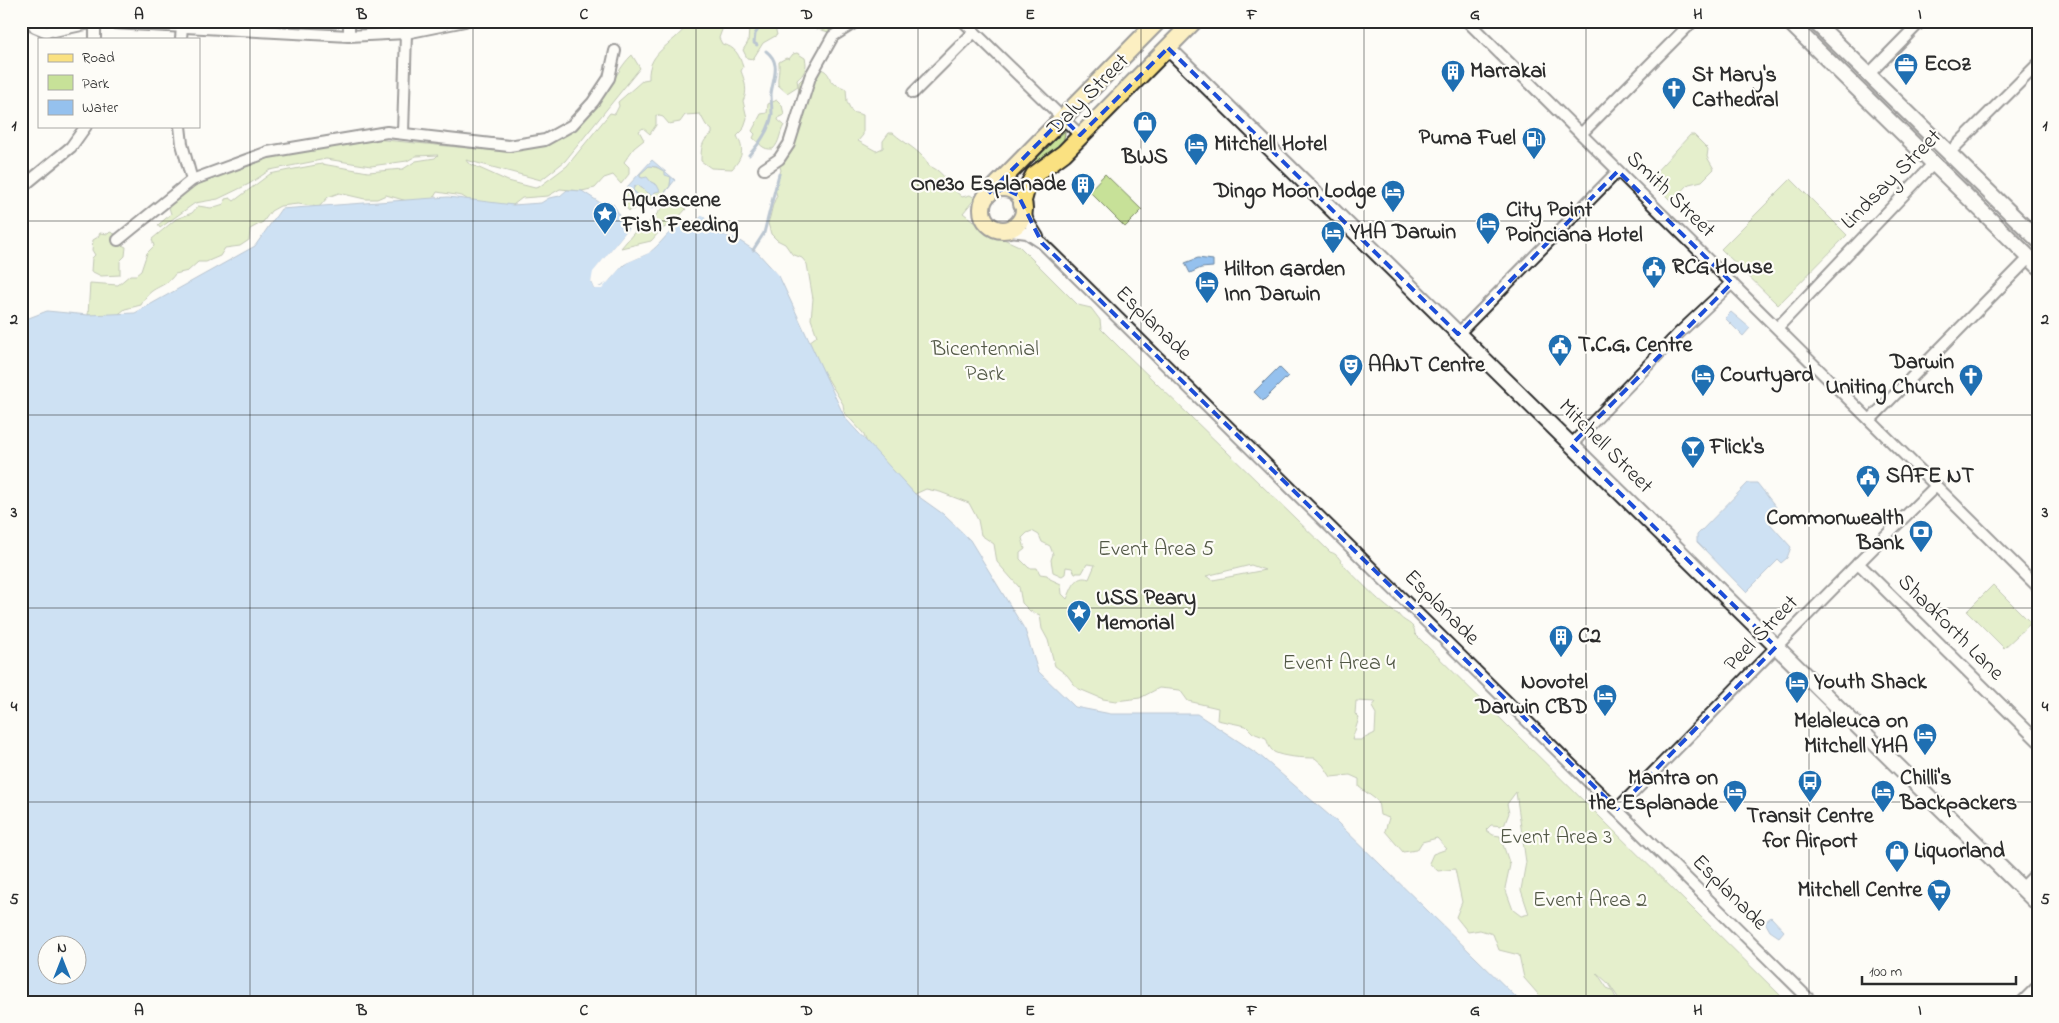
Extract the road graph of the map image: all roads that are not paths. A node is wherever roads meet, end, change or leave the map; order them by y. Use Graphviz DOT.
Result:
graph roads {
  1 [pos="64,21"];
  2 [pos="349,21"];
  3 [pos="465,21"];
  4 [pos="857,21"];
  5 [pos="963,21"];
  6 [pos="1194,21"];
  7 [pos="1467,21"];
  8 [pos="1693,21"];
  9 [pos="1788,21"];
  10 [pos="1814,21"];
  11 [pos="1921,21"];
  12 [pos="30,22"];
  13 [pos="94,22"];
  14 [pos="1150,24"];
  15 [pos="182,26"];
  16 [pos="54,31"];
  17 [pos="974,32"];
  18 [pos="406,33"];
  19 [pos="349,36"];
  20 [pos="95,38"];
  21 [pos="181,38"];
  22 [pos="1168,48"];
  23 [pos="615,51"];
  24 [pos="2038,64"];
  25 [pos="1869,74"];
  26 [pos="1856,88"];
  27 [pos="913,93"];
  28 [pos="1062,118"];
  29 [pos="84,128"];
  30 [pos="180,128"];
  31 [pos="403,133"];
  32 [pos="1581,134"];
  33 [pos="1080,135"];
  34 [pos="1949,153"];
  35 [pos="1933,164"];
  36 [pos="764,169"];
  37 [pos="1618,171"];
  38 [pos="192,180"];
  39 [pos="21,188"];
  40 [pos="988,194"];
  41 [pos="1023,205"];
  42 [pos="1002,230"];
  43 [pos="118,240"];
  44 [pos="2038,240"];
  45 [pos="1042,242"];
  46 [pos="2038,246"];
  47 [pos="2033,262"];
  48 [pos="1732,283"];
  49 [pos="1778,327"];
  50 [pos="1458,334"];
  51 [pos="1870,420"];
  52 [pos="1571,445"];
  53 [pos="1936,486"];
  54 [pos="1858,563"];
  55 [pos="2036,581"];
  56 [pos="1776,647"];
  57 [pos="2038,741"];
  58 [pos="1616,809"];
  59 [pos="2038,872"];
  60 [pos="2022,888"];
  61 [pos="2038,904"];
  62 [pos="2038,986"];
  63 [pos="1812,1002"];
  64 [pos="2022,1002"];
  1 -- 16 [label="street"];
  2 -- 19 [label="street"];
  3 -- 18 [label="street"];
  4 -- 36 [label="street"];
  5 -- 17 [label="street"];
  6 -- 22 [label="main road, Daly Street"];
  7 -- 32 [label="street, Smith Street"];
  8 -- 32 [label="street"];
  9 -- 26 [label="street"];
  10 -- 25 [label="street"];
  11 -- 25 [label="street"];
  12 -- 16 [label="street"];
  13 -- 15 [label="street"];
  13 -- 16 [label="street"];
  13 -- 20 [label="street"];
  14 -- 22 [label="main road, Mitchell Street"];
  14 -- 28 [label="main road, Daly Street"];
  15 -- 19 [label="street"];
  15 -- 21 [label="street"];
  17 -- 27 [label="street"];
  17 -- 28 [label="street"];
  18 -- 19 [label="street"];
  18 -- 31 [label="street"];
  22 -- 33 [label="main road, Daly Street"];
  22 -- 50 [label="street, Mitchell Street"];
  23 -- 31 [label="street"];
  24 -- 34 [label="street, Lindsay Street"];
  25 -- 26 [label="street"];
  25 -- 34 [label="street"];
  26 -- 35 [label="street"];
  28 -- 33 [label="street"];
  28 -- 40 [label="main road, Daly Street"];
  29 -- 39 [label="street"];
  30 -- 38 [label="street"];
  31 -- 38 [label="street"];
  32 -- 37 [label="street, Smith Street"];
  33 -- 41 [label="main road, Daly Street"];
  34 -- 35 [label="street, Lindsay Street"];
  34 -- 44 [label="street"];
  35 -- 47 [label="street"];
  35 -- 49 [label="street, Lindsay Street"];
  37 -- 48 [label="street, Smith Street"];
  37 -- 50 [label="street"];
  38 -- 43 [label="street"];
  40 -- 41 [label="main road"];
  40 -- 42 [label="main road"];
  41 -- 42 [label="main road, Daly Street"];
  41 -- 45 [label="street, Esplanade"];
  42 -- 45 [label="street, Esplanade"];
  45 -- 58 [label="street, Esplanade"];
  46 -- 47 [label="street"];
  47 -- 51 [label="street"];
  48 -- 49 [label="street, Smith Street"];
  48 -- 52 [label="street"];
  49 -- 51 [label="street, Smith Street"];
  50 -- 52 [label="street, Mitchell Street"];
  51 -- 53 [label="street, Smith Street"];
  52 -- 56 [label="street, Mitchell Street"];
  53 -- 54 [label="street, Peel Street"];
  53 -- 55 [label="street, Smith Street"];
  54 -- 56 [label="street, Peel Street"];
  54 -- 57 [label="street, Shadforth Lane"];
  56 -- 58 [label="street, Peel Street"];
  56 -- 60 [label="street, Mitchell Street"];
  58 -- 63 [label="street, Esplanade"];
  59 -- 60 [label="street"];
  60 -- 61 [label="street, Mitchell Street"];
  62 -- 64 [label="street"];
}
